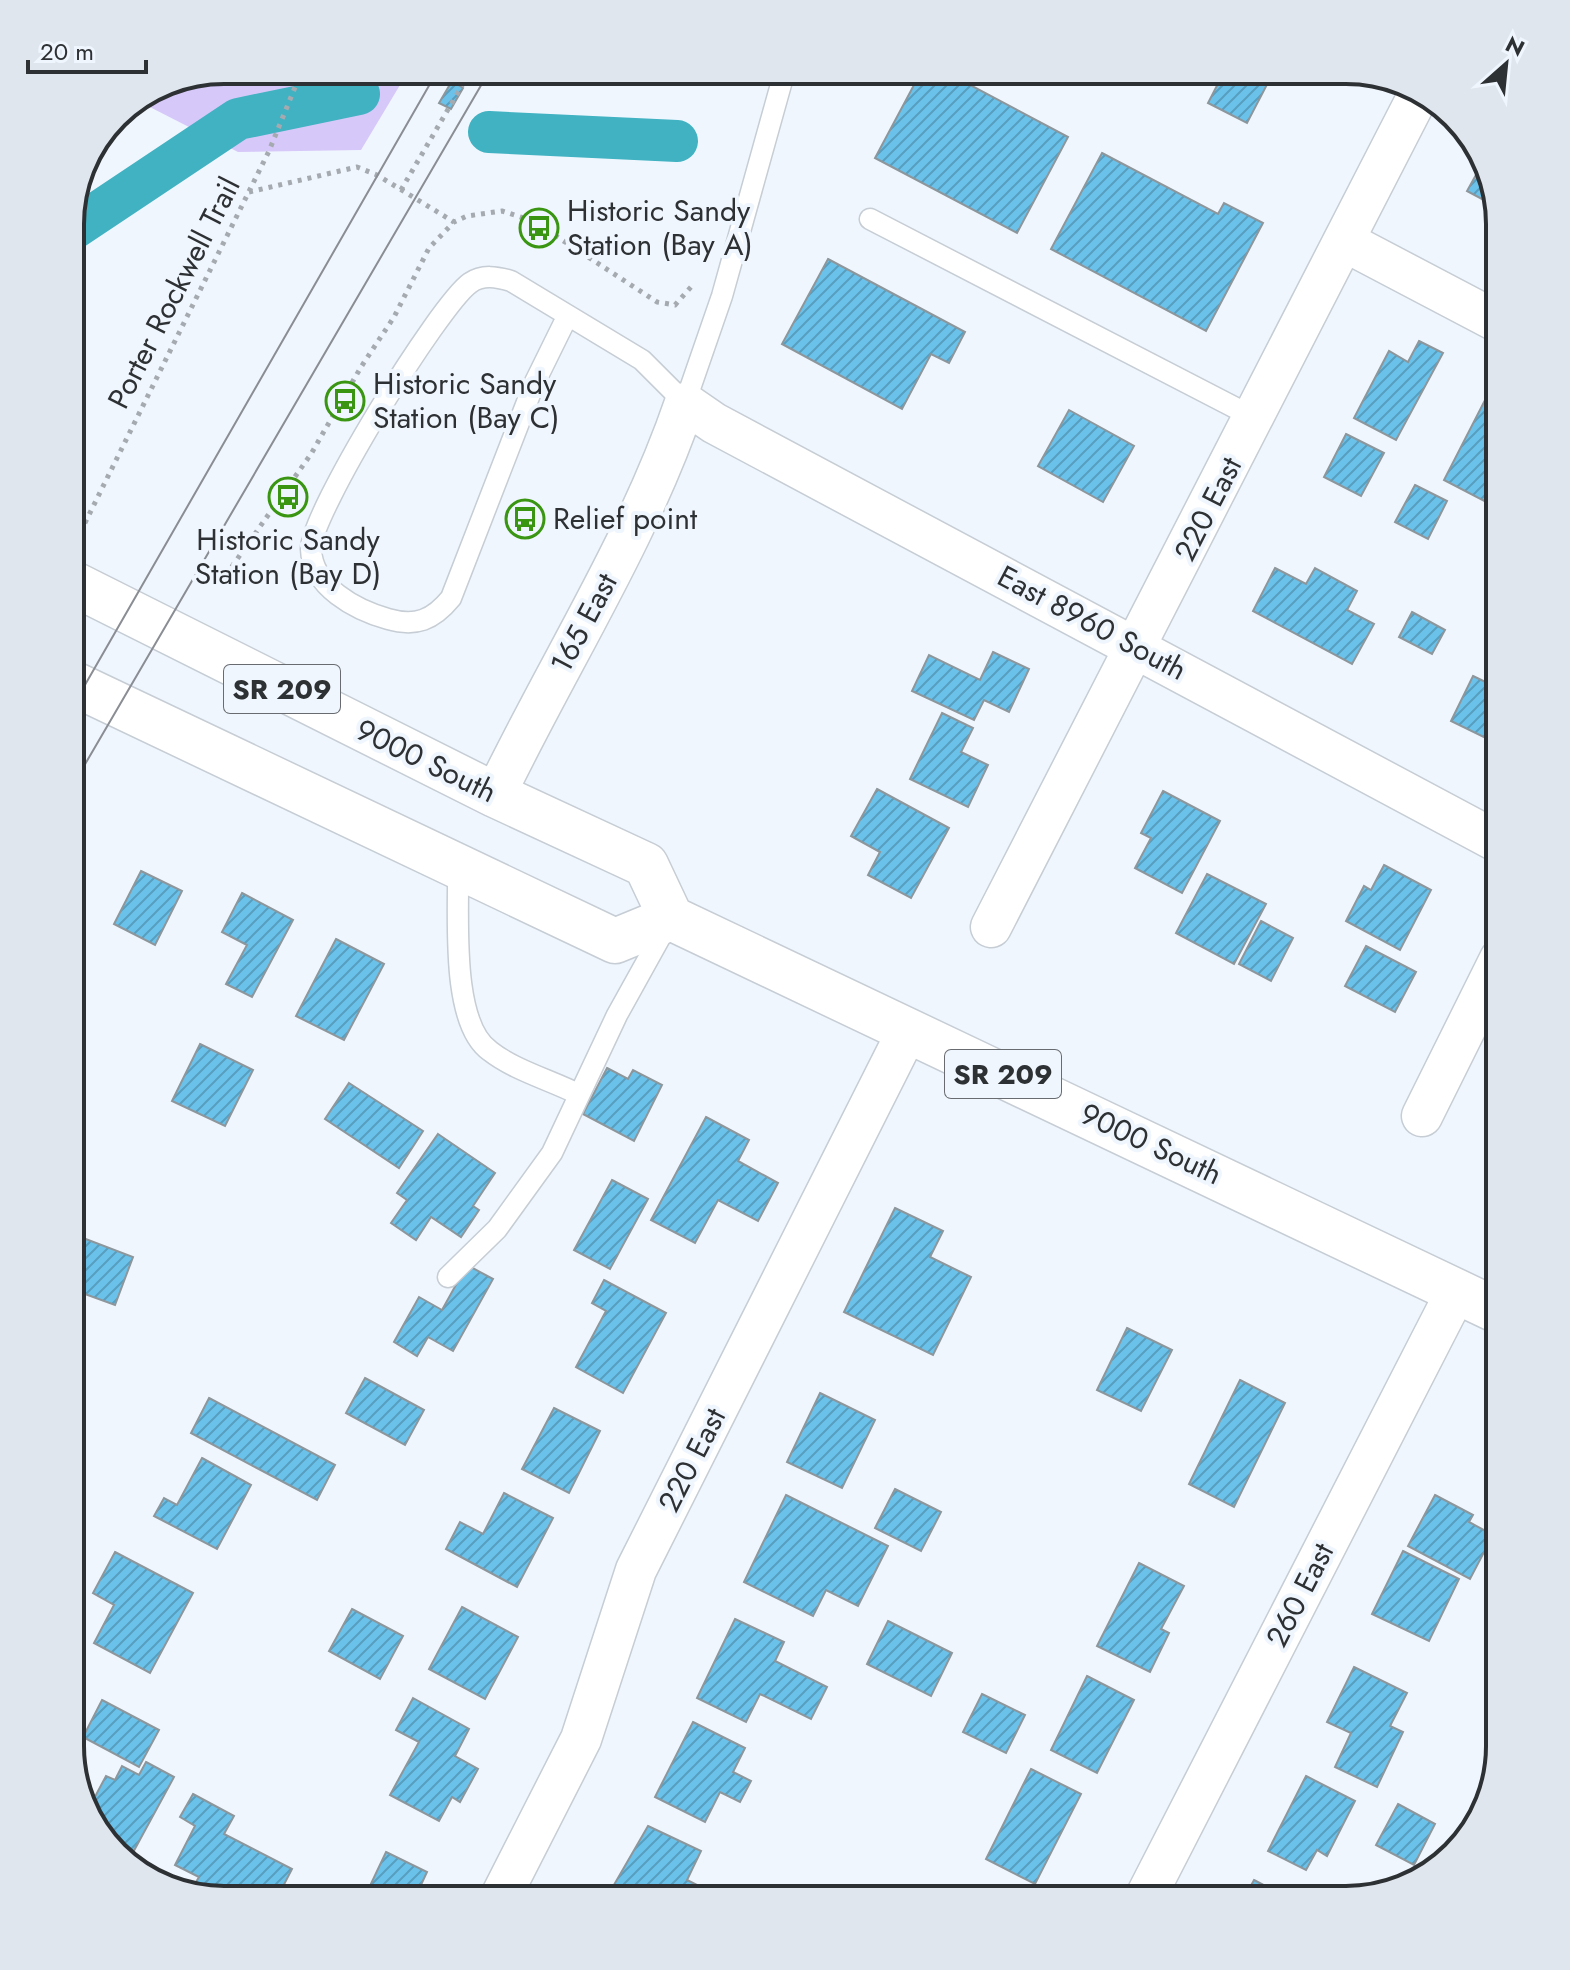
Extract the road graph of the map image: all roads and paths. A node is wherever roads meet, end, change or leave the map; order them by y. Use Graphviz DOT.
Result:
graph roads {
  1 [pos="296,84"];
  2 [pos="463,84"];
  3 [pos="781,84"];
  4 [pos="1415,102"];
  5 [pos="401,190"];
  6 [pos="248,192"];
  7 [pos="870,219"];
  8 [pos="454,222"];
  9 [pos="1344,241"];
  10 [pos="1486,316"];
  11 [pos="567,317"];
  12 [pos="685,403"];
  13 [pos="1255,418"];
  14 [pos="84,525"];
  15 [pos="84,589"];
  16 [pos="1137,647"];
  17 [pos="84,689"];
  18 [pos="495,795"];
  19 [pos="1486,835"];
  20 [pos="458,869"];
  21 [pos="671,918"];
  22 [pos="991,927"];
  23 [pos="1486,987"];
  24 [pos="908,1030"];
  25 [pos="578,1094"];
  26 [pos="1422,1116"];
  27 [pos="448,1277"];
  28 [pos="1457,1290"];
  29 [pos="1486,1305"];
  30 [pos="506,1886"];
  31 [pos="1151,1886"];
  1 -- 6 [label="path, Porter Rockwell Trail"];
  2 -- 5 [label="path"];
  3 -- 12 [label="lane"];
  4 -- 9 [label="street, 220 East"];
  5 -- 6 [label="path"];
  5 -- 8 [label="path"];
  6 -- 14 [label="path, Porter Rockwell Trail"];
  7 -- 13 [label="lane"];
  9 -- 10 [label="street"];
  9 -- 13 [label="street, 220 East"];
  11 -- 11 [label="lane"];
  11 -- 12 [label="lane"];
  12 -- 16 [label="street, East 8960 South"];
  12 -- 18 [label="street, 165 East"];
  13 -- 16 [label="street, 220 East"];
  15 -- 18 [label="main road, 9000 South / SR 209"];
  16 -- 19 [label="street, East 8960 South"];
  16 -- 22 [label="street, 220 East"];
  17 -- 20 [label="main road, SR 209"];
  18 -- 21 [label="main road, 9000 South / SR 209"];
  20 -- 21 [label="main road, SR 209"];
  20 -- 25 [label="lane"];
  21 -- 24 [label="main road, 9000 South / SR 209"];
  21 -- 25 [label="lane"];
  23 -- 26 [label="street"];
  24 -- 28 [label="main road, 9000 South / SR 209"];
  24 -- 30 [label="street, 220 East"];
  25 -- 27 [label="lane"];
  28 -- 29 [label="main road, 9000 South / SR 209"];
  28 -- 31 [label="street, 260 East"];
}
